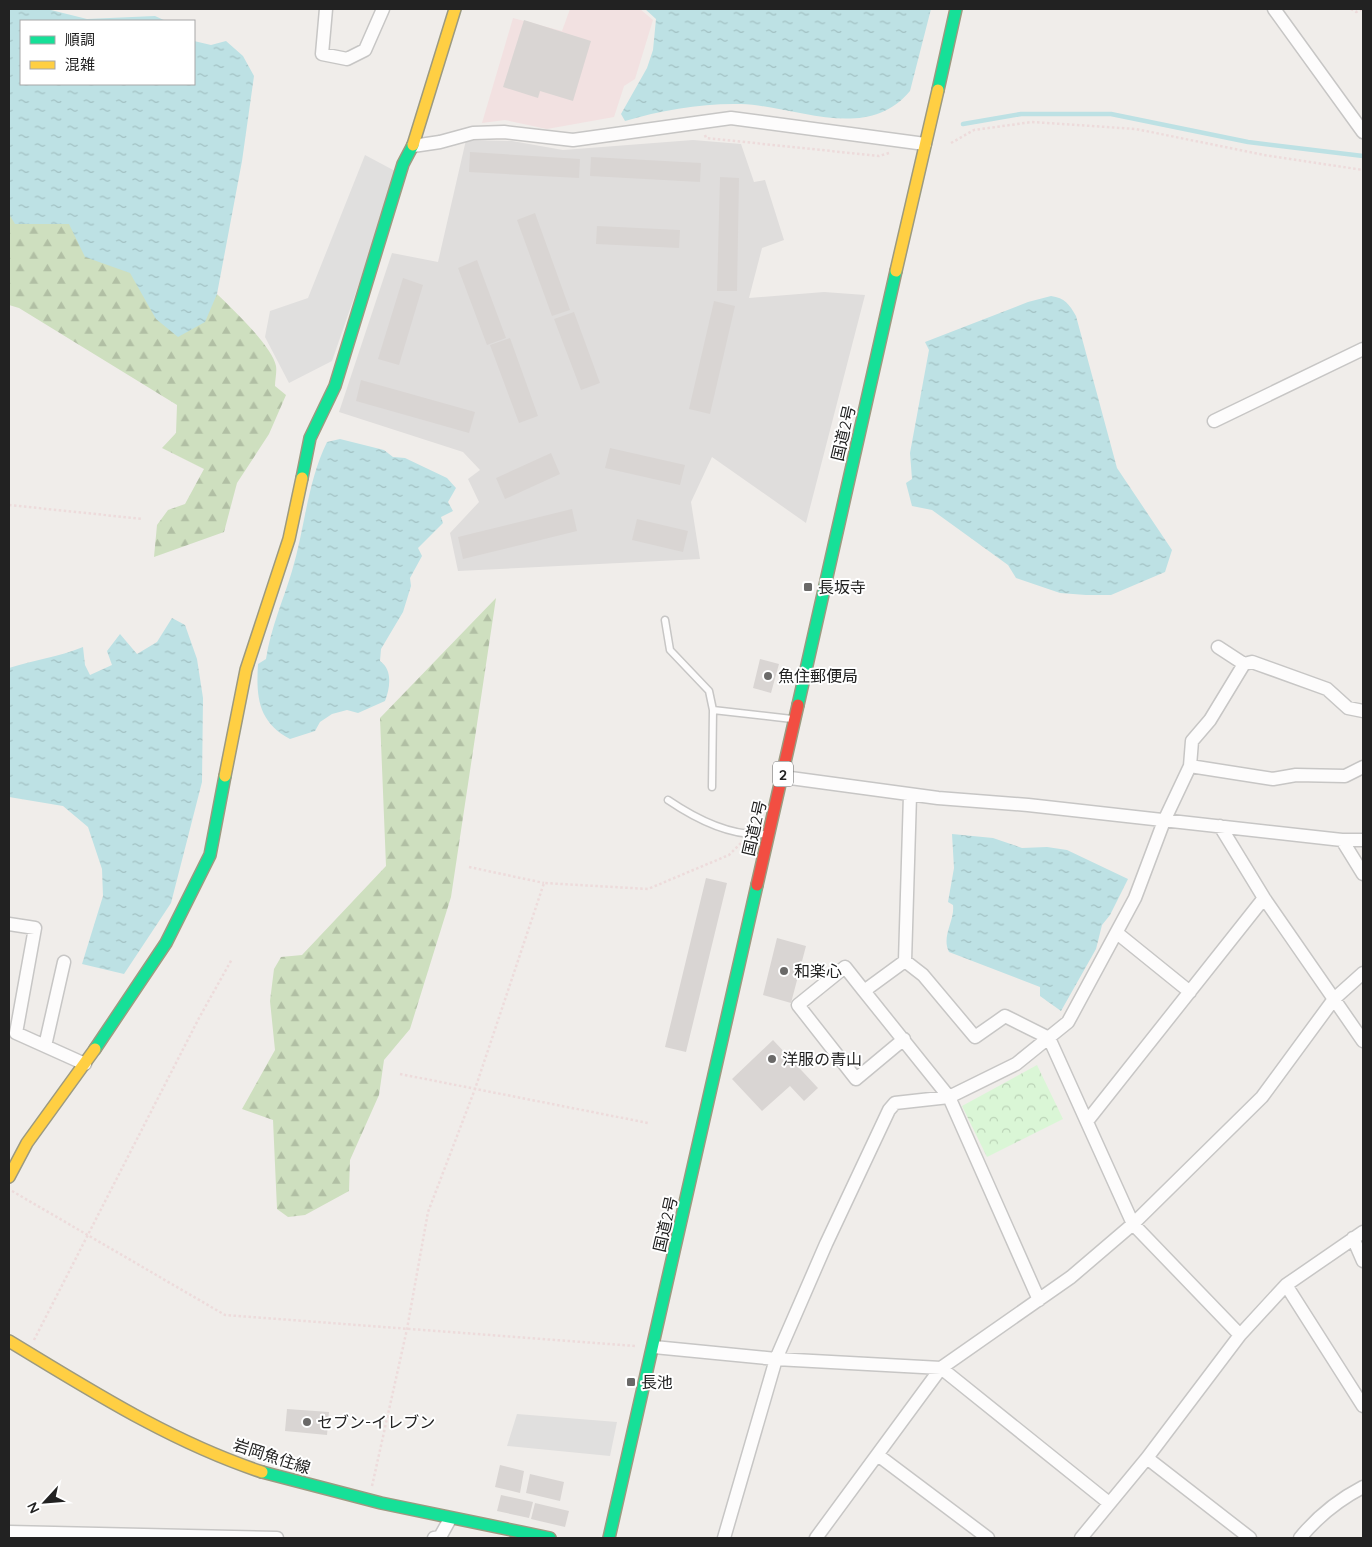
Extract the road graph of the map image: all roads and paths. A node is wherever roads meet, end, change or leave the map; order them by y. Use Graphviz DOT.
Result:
graph roads {
  1 [pos="326,9"];
  2 [pos="383,9"];
  3 [pos="455,9"];
  4 [pos="956,9"];
  5 [pos="1274,9"];
  6 [pos="1351,9"];
  7 [pos="1363,9"];
  8 [pos="695,122"];
  9 [pos="1363,132"];
  10 [pos="950,143"];
  11 [pos="925,144"];
  12 [pos="412,146"];
  13 [pos="893,152"];
  14 [pos="1363,170"];
  15 [pos="1363,349"];
  16 [pos="1214,421"];
  17 [pos="9,505"];
  18 [pos="143,519"];
  19 [pos="665,620"];
  20 [pos="1218,647"];
  21 [pos="1244,664"];
  22 [pos="713,710"];
  23 [pos="1363,711"];
  24 [pos="796,719"];
  25 [pos="1190,766"];
  26 [pos="1363,767"];
  27 [pos="783,777"];
  28 [pos="712,787"];
  29 [pos="910,795"];
  30 [pos="668,800"];
  31 [pos="1164,820"];
  32 [pos="1220,826"];
  33 [pos="769,834"];
  34 [pos="748,836"];
  35 [pos="1342,840"];
  36 [pos="1363,840"];
  37 [pos="469,867"];
  38 [pos="1363,874"];
  39 [pos="544,884"];
  40 [pos="1264,898"];
  41 [pos="9,924"];
  42 [pos="1117,933"];
  43 [pos="232,958"];
  44 [pos="905,961"];
  45 [pos="64,962"];
  46 [pos="1363,973"];
  47 [pos="864,991"];
  48 [pos="1190,992"];
  49 [pos="1334,999"];
  50 [pos="1049,1038"];
  51 [pos="904,1039"];
  52 [pos="1363,1041"];
  53 [pos="45,1046"];
  54 [pos="85,1064"];
  55 [pos="400,1074"];
  56 [pos="474,1089"];
  57 [pos="949,1097"];
  58 [pos="1088,1120"];
  59 [pos="648,1123"];
  60 [pos="9,1177"];
  61 [pos="9,1190"];
  62 [pos="1133,1224"];
  63 [pos="88,1235"];
  64 [pos="1358,1235"];
  65 [pos="1363,1261"];
  66 [pos="1286,1285"];
  67 [pos="1039,1300"];
  68 [pos="407,1329"];
  69 [pos="1240,1335"];
  70 [pos="9,1341"];
  71 [pos="654,1348"];
  72 [pos="28,1353"];
  73 [pos="776,1359"];
  74 [pos="941,1368"];
  75 [pos="1363,1406"];
  76 [pos="879,1456"];
  77 [pos="1147,1458"];
  78 [pos="1363,1487"];
  79 [pos="368,1500"];
  80 [pos="1109,1503"];
  81 [pos="450,1519"];
  82 [pos="9,1532"];
  83 [pos="278,1538"];
  84 [pos="434,1538"];
  85 [pos="550,1538"];
  86 [pos="609,1538"];
  87 [pos="724,1538"];
  88 [pos="816,1538"];
  89 [pos="988,1538"];
  90 [pos="1081,1538"];
  91 [pos="1250,1538"];
  92 [pos="1300,1538"];
  1 -- 2 [label="street"];
  3 -- 12 [label="main road"];
  4 -- 11 [label="main road, 国道2号 / 2"];
  5 -- 9 [label="street"];
  6 -- 7 [label="path"];
  8 -- 11 [label="street"];
  8 -- 12 [label="street"];
  8 -- 13 [label="path"];
  10 -- 14 [label="path"];
  11 -- 24 [label="main road, 国道2号 / 2"];
  12 -- 54 [label="main road"];
  15 -- 16 [label="street"];
  17 -- 18 [label="path"];
  19 -- 22 [label="lane"];
  20 -- 21 [label="street"];
  21 -- 23 [label="street"];
  21 -- 25 [label="street"];
  22 -- 24 [label="lane"];
  22 -- 28 [label="lane"];
  24 -- 27 [label="main road, 国道2号 / 2"];
  25 -- 26 [label="street"];
  25 -- 31 [label="street"];
  27 -- 29 [label="street"];
  27 -- 33 [label="main road, 国道2号 / 2"];
  29 -- 31 [label="street"];
  29 -- 44 [label="street"];
  30 -- 34 [label="lane"];
  31 -- 32 [label="street"];
  31 -- 42 [label="street"];
  32 -- 35 [label="street"];
  32 -- 40 [label="street"];
  33 -- 34 [label="lane"];
  33 -- 71 [label="main road, 国道2号 / 2"];
  34 -- 39 [label="path"];
  35 -- 36 [label="street"];
  35 -- 38 [label="street"];
  37 -- 39 [label="path"];
  39 -- 56 [label="path"];
  40 -- 48 [label="street"];
  40 -- 49 [label="street"];
  41 -- 53 [label="street"];
  42 -- 48 [label="street"];
  42 -- 50 [label="street"];
  43 -- 63 [label="path"];
  44 -- 47 [label="street"];
  44 -- 50 [label="street"];
  45 -- 53 [label="street"];
  46 -- 49 [label="street"];
  47 -- 51 [label="street"];
  47 -- 51 [label="street"];
  48 -- 58 [label="street"];
  49 -- 52 [label="street"];
  49 -- 62 [label="street"];
  50 -- 57 [label="street"];
  50 -- 58 [label="street"];
  51 -- 57 [label="street"];
  53 -- 54 [label="street"];
  54 -- 60 [label="main road"];
  55 -- 56 [label="path"];
  56 -- 59 [label="path"];
  56 -- 68 [label="path"];
  57 -- 67 [label="street"];
  57 -- 73 [label="street"];
  58 -- 62 [label="street"];
  61 -- 63 [label="path"];
  62 -- 67 [label="street"];
  62 -- 69 [label="street"];
  63 -- 68 [label="path"];
  63 -- 72 [label="path"];
  64 -- 65 [label="street"];
  64 -- 66 [label="street"];
  66 -- 69 [label="street"];
  66 -- 75 [label="street"];
  67 -- 74 [label="street"];
  68 -- 71 [label="path"];
  68 -- 79 [label="path"];
  69 -- 77 [label="street"];
  70 -- 72 [label="main road, 岩岡魚住線"];
  71 -- 73 [label="street"];
  71 -- 86 [label="main road, 国道2号 / 2"];
  72 -- 79 [label="main road, 岩岡魚住線"];
  73 -- 74 [label="street"];
  73 -- 87 [label="street"];
  74 -- 76 [label="street"];
  74 -- 80 [label="street"];
  76 -- 88 [label="street"];
  76 -- 89 [label="street"];
  77 -- 80 [label="street"];
  77 -- 91 [label="street"];
  78 -- 92 [label="street"];
  79 -- 81 [label="main road, 岩岡魚住線"];
  80 -- 90 [label="street"];
  81 -- 84 [label="street"];
  81 -- 85 [label="main road, 岩岡魚住線"];
  82 -- 83 [label="street"];
}
